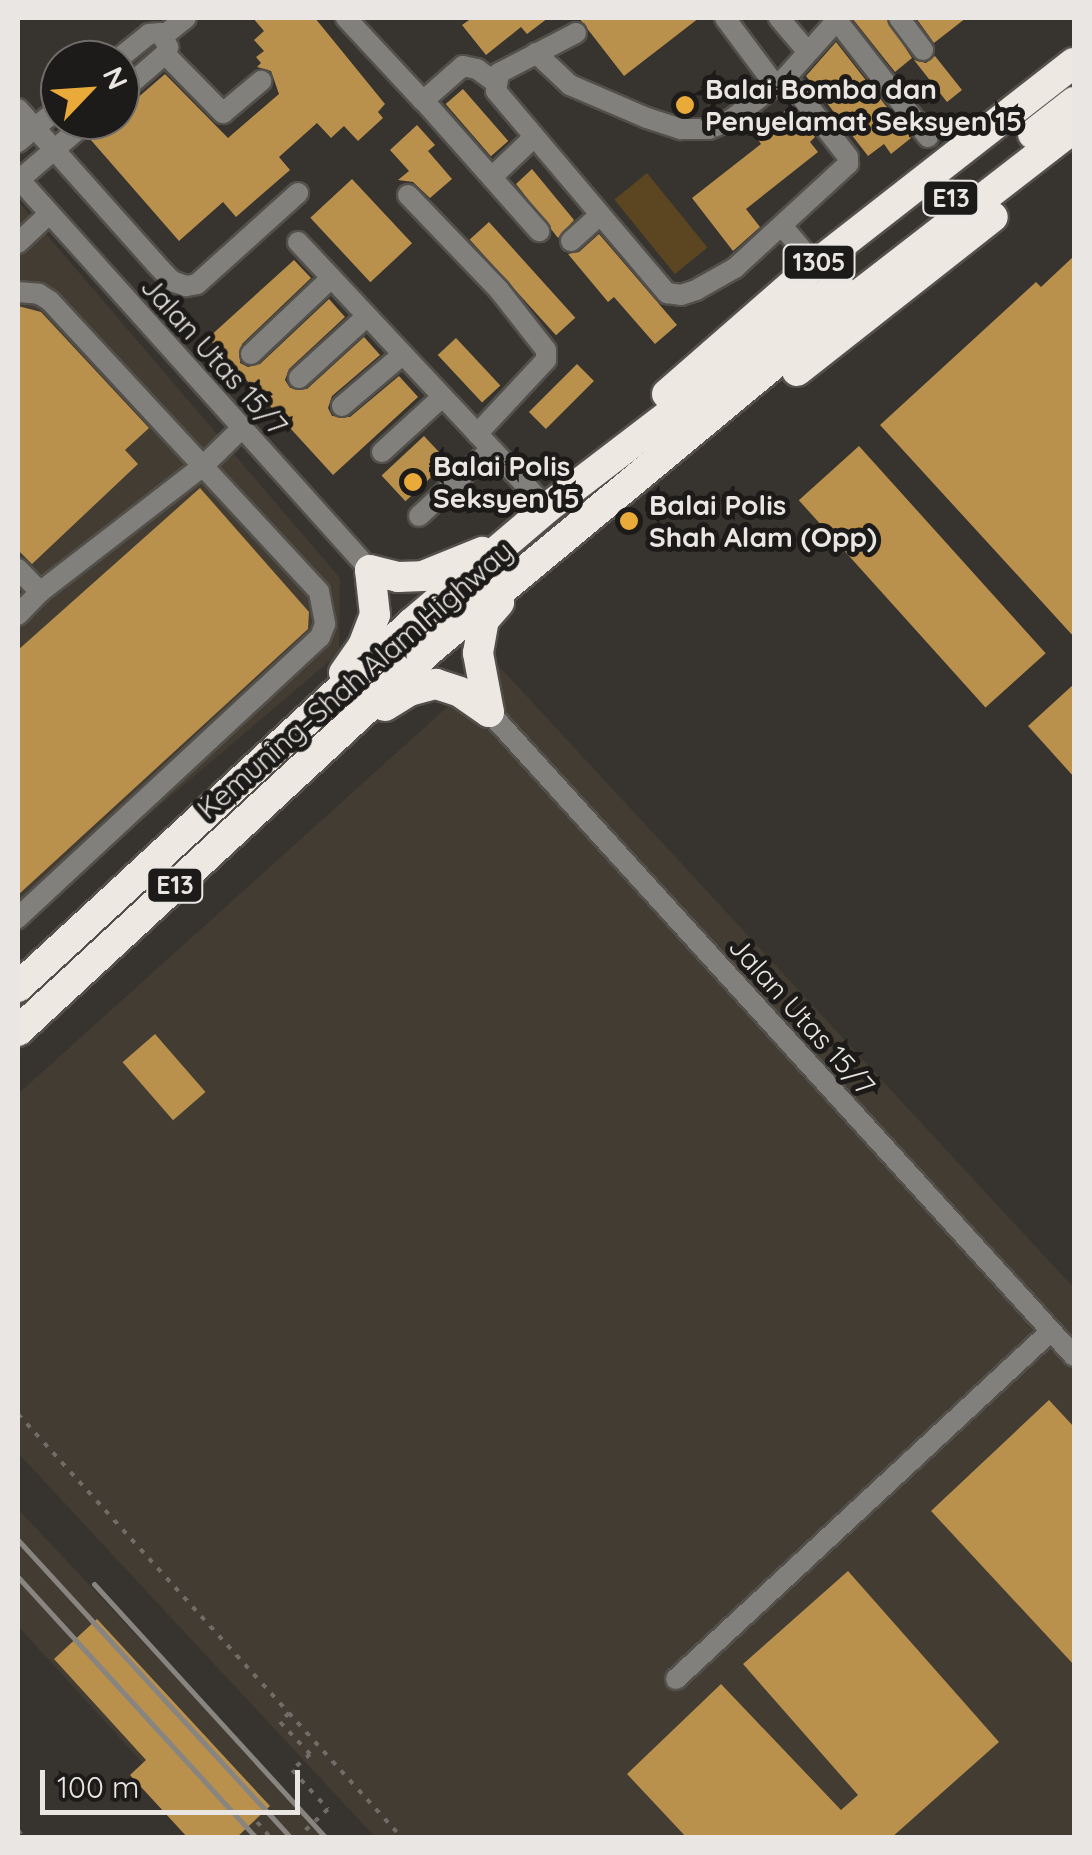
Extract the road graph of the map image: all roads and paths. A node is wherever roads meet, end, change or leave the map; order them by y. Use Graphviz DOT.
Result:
graph roads {
  1 [pos="186,18"];
  2 [pos="346,18"];
  3 [pos="726,18"];
  4 [pos="778,18"];
  5 [pos="837,18"];
  6 [pos="899,18"];
  7 [pos="576,33"];
  8 [pos="140,41"];
  9 [pos="164,45"];
  10 [pos="924,50"];
  11 [pos="806,51"];
  12 [pos="536,53"];
  13 [pos="1074,63"];
  14 [pos="140,71"];
  15 [pos="260,80"];
  16 [pos="781,82"];
  17 [pos="496,83"];
  18 [pos="424,101"];
  19 [pos="1074,102"];
  20 [pos="18,110"];
  21 [pos="1074,128"];
  22 [pos="25,136"];
  23 [pos="928,137"];
  24 [pos="533,138"];
  25 [pos="66,140"];
  26 [pos="53,151"];
  27 [pos="1074,154"];
  28 [pos="492,177"];
  29 [pos="18,179"];
  30 [pos="298,193"];
  31 [pos="408,195"];
  32 [pos="50,214"];
  33 [pos="600,216"];
  34 [pos="783,227"];
  35 [pos="539,231"];
  36 [pos="571,241"];
  37 [pos="298,242"];
  38 [pos="18,243"];
  39 [pos="816,266"];
  40 [pos="330,279"];
  41 [pos="18,292"];
  42 [pos="833,302"];
  43 [pos="366,317"];
  44 [pos="251,354"];
  45 [pos="402,355"];
  46 [pos="299,378"];
  47 [pos="442,397"];
  48 [pos="342,406"];
  49 [pos="242,428"];
  50 [pos="484,442"];
  51 [pos="382,452"];
  52 [pos="203,466"];
  53 [pos="580,480"];
  54 [pos="616,496"];
  55 [pos="547,508"];
  56 [pos="419,516"];
  57 [pos="513,537"];
  58 [pos="18,569"];
  59 [pos="370,570"];
  60 [pos="522,575"];
  61 [pos="40,592"];
  62 [pos="18,614"];
  63 [pos="320,708"];
  64 [pos="488,712"];
  65 [pos="332,738"];
  66 [pos="18,918"];
  67 [pos="18,987"];
  68 [pos="18,1030"];
  69 [pos="1051,1330"];
  70 [pos="1074,1356"];
  71 [pos="18,1414"];
  72 [pos="676,1679"];
  73 [pos="289,1713"];
  74 [pos="257,1822"];
  75 [pos="18,1830"];
  76 [pos="24,1838"];
  77 [pos="271,1838"];
  78 [pos="297,1838"];
  79 [pos="402,1838"];
  1 -- 9 [label="street"];
  2 -- 18 [label="street"];
  3 -- 16 [label="street"];
  4 -- 11 [label="street"];
  5 -- 11 [label="street"];
  5 -- 23 [label="street"];
  6 -- 10 [label="street"];
  7 -- 12 [label="street"];
  8 -- 9 [label="street"];
  9 -- 14 [label="street"];
  9 -- 15 [label="street"];
  11 -- 16 [label="street"];
  12 -- 16 [label="street"];
  12 -- 17 [label="street"];
  13 -- 39 [label="highway, 1305"];
  16 -- 34 [label="street"];
  17 -- 18 [label="street"];
  17 -- 24 [label="street"];
  18 -- 28 [label="street"];
  19 -- 42 [label="highway, Kemuning–Shah Alam Highway / E13"];
  20 -- 22 [label="street"];
  21 -- 42 [label="highway, Kemuning–Shah Alam Highway / E13"];
  22 -- 26 [label="street"];
  24 -- 28 [label="street"];
  24 -- 33 [label="street"];
  25 -- 26 [label="street"];
  26 -- 29 [label="street"];
  26 -- 30 [label="street"];
  27 -- 54 [label="highway"];
  28 -- 35 [label="street"];
  29 -- 32 [label="street, Jalan Utas 15/7"];
  31 -- 50 [label="street"];
  32 -- 38 [label="street"];
  32 -- 49 [label="street, Jalan Utas 15/7"];
  33 -- 34 [label="street"];
  33 -- 36 [label="street"];
  34 -- 39 [label="street"];
  37 -- 40 [label="street"];
  39 -- 53 [label="highway, 1305"];
  40 -- 43 [label="street"];
  40 -- 44 [label="street"];
  41 -- 52 [label="street"];
  42 -- 53 [label="highway, Kemuning–Shah Alam Highway / E13"];
  42 -- 54 [label="highway, Kemuning–Shah Alam Highway / E13"];
  43 -- 45 [label="street"];
  43 -- 46 [label="street"];
  45 -- 47 [label="street"];
  45 -- 48 [label="street"];
  47 -- 50 [label="street"];
  47 -- 51 [label="street"];
  49 -- 52 [label="street"];
  49 -- 59 [label="street, Jalan Utas 15/7"];
  50 -- 55 [label="street"];
  50 -- 56 [label="street"];
  52 -- 61 [label="street"];
  52 -- 66 [label="street"];
  53 -- 55 [label="highway, Kemuning–Shah Alam Highway / E13"];
  54 -- 60 [label="highway, Kemuning–Shah Alam Highway / E13"];
  55 -- 57 [label="highway, Kemuning–Shah Alam Highway / E13"];
  57 -- 59 [label="highway"];
  57 -- 63 [label="highway, Kemuning–Shah Alam Highway / E13"];
  58 -- 61 [label="street"];
  59 -- 63 [label="highway"];
  60 -- 64 [label="highway"];
  60 -- 65 [label="highway, Kemuning–Shah Alam Highway / E13"];
  61 -- 62 [label="street"];
  63 -- 67 [label="highway, Kemuning–Shah Alam Highway / E13"];
  64 -- 65 [label="highway"];
  64 -- 69 [label="street, Jalan Utas 15/7"];
  65 -- 68 [label="highway, Kemuning–Shah Alam Highway / E13"];
  69 -- 70 [label="street, Jalan Utas 15/7"];
  69 -- 72 [label="street"];
  71 -- 73 [label="path"];
  73 -- 78 [label="path, bridge"];
  73 -- 79 [label="path"];
  74 -- 77 [label="path"];
  75 -- 76 [label="path"];
}
